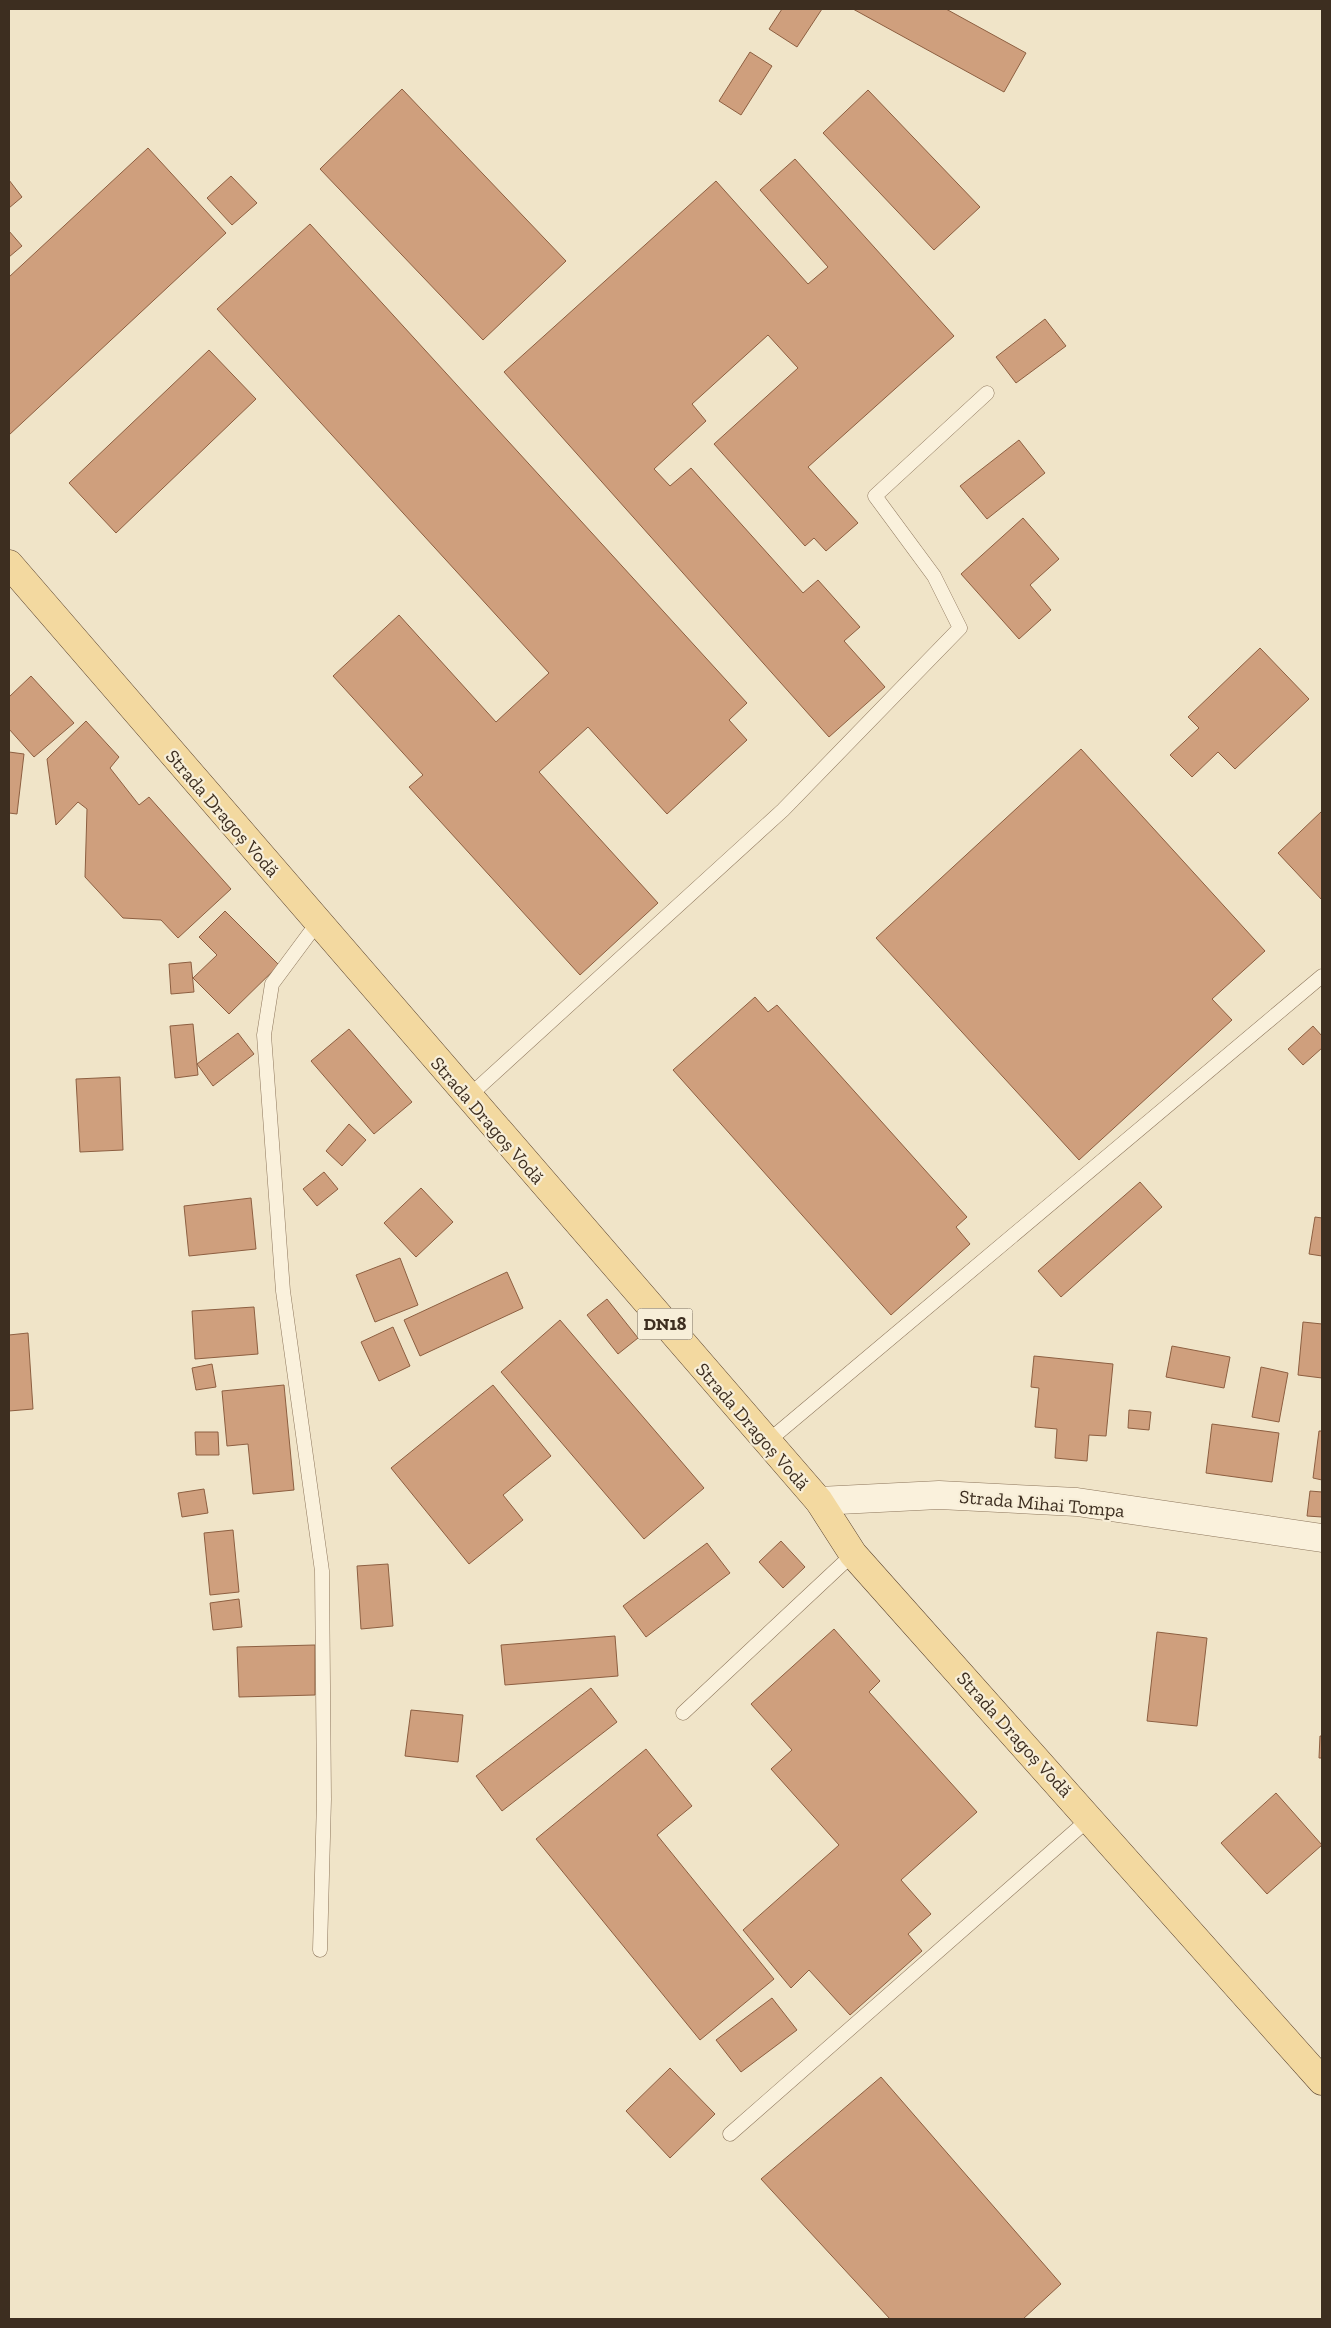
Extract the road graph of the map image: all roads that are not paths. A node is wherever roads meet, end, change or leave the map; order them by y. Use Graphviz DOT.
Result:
graph roads {
  1 [pos="988,393"];
  2 [pos="9,564"];
  3 [pos="318,922"];
  4 [pos="1322,976"];
  5 [pos="468,1097"];
  6 [pos="767,1442"];
  7 [pos="819,1501"];
  8 [pos="1322,1538"];
  9 [pos="852,1554"];
  10 [pos="683,1712"];
  11 [pos="1090,1818"];
  12 [pos="320,1950"];
  13 [pos="1322,2081"];
  14 [pos="730,2134"];
  1 -- 5 [label="lane"];
  2 -- 3 [label="main road, Strada Dragoș Vodă / DN18"];
  3 -- 5 [label="main road, Strada Dragoș Vodă / DN18"];
  3 -- 12 [label="lane"];
  4 -- 6 [label="lane"];
  5 -- 6 [label="main road, Strada Dragoș Vodă / DN18"];
  6 -- 7 [label="main road, Strada Dragoș Vodă / DN18"];
  7 -- 8 [label="street, Strada Mihai Tompa"];
  7 -- 9 [label="main road, Strada Dragoș Vodă / DN18"];
  9 -- 10 [label="lane"];
  9 -- 11 [label="main road, Strada Dragoș Vodă / DN18"];
  11 -- 13 [label="main road, Strada Dragoș Vodă / DN18"];
  11 -- 14 [label="lane"];
}
